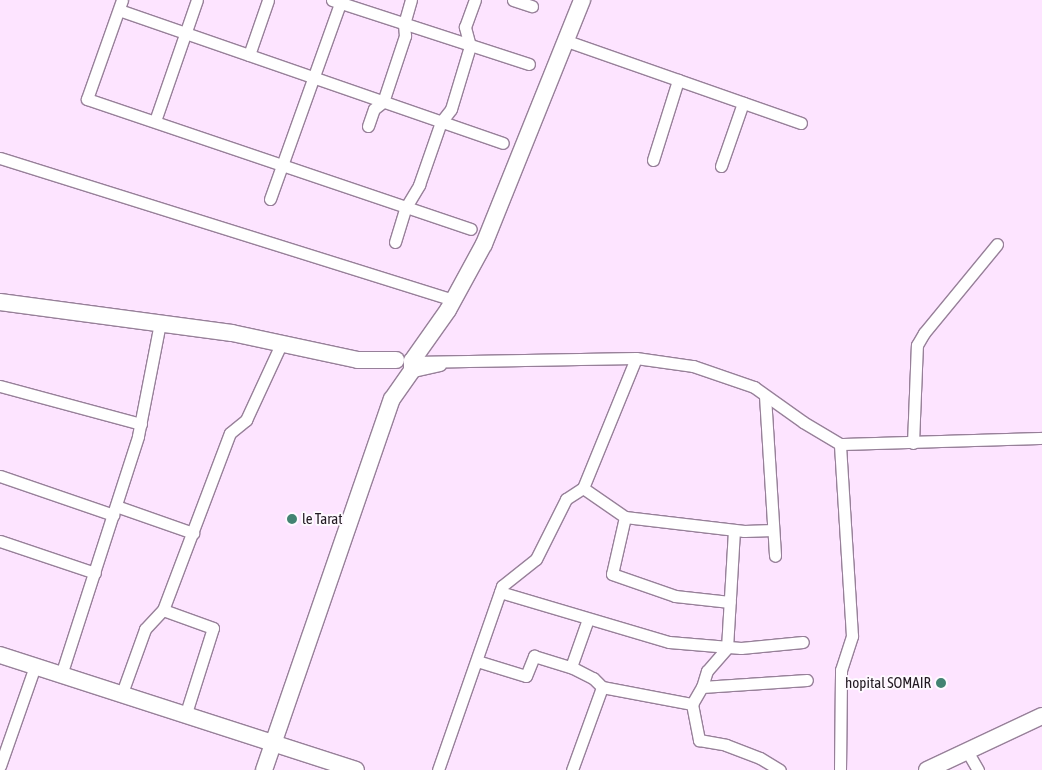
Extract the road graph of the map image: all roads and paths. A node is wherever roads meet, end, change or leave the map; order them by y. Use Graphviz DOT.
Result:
graph roads {
  1 [pos="198,0"];
  2 [pos="268,0"];
  3 [pos="412,0"];
  4 [pos="474,0"];
  5 [pos="513,0"];
  6 [pos="582,0"];
  7 [pos="336,1"];
  8 [pos="120,5"];
  9 [pos="532,6"];
  10 [pos="404,24"];
  11 [pos="187,33"];
  12 [pos="564,40"];
  13 [pos="470,46"];
  14 [pos="249,55"];
  15 [pos="529,64"];
  16 [pos="313,78"];
  17 [pos="678,80"];
  18 [pos="383,102"];
  19 [pos="743,103"];
  20 [pos="155,121"];
  21 [pos="441,122"];
  22 [pos="801,123"];
  23 [pos="368,126"];
  24 [pos="503,143"];
  25 [pos="0,158"];
  26 [pos="653,160"];
  27 [pos="282,166"];
  28 [pos="721,166"];
  29 [pos="270,199"];
  30 [pos="406,207"];
  31 [pos="471,229"];
  32 [pos="395,242"];
  33 [pos="997,244"];
  34 [pos="0,302"];
  35 [pos="451,305"];
  36 [pos="160,323"];
  37 [pos="282,342"];
  38 [pos="636,358"];
  39 [pos="404,365"];
  40 [pos="0,386"];
  41 [pos="765,396"];
  42 [pos="141,424"];
  43 [pos="1042,438"];
  44 [pos="913,443"];
  45 [pos="840,444"];
  46 [pos="0,476"];
  47 [pos="583,488"];
  48 [pos="115,510"];
  49 [pos="625,517"];
  50 [pos="734,530"];
  51 [pos="773,530"];
  52 [pos="193,533"];
  53 [pos="0,541"];
  54 [pos="775,556"];
  55 [pos="95,573"];
  56 [pos="500,592"];
  57 [pos="730,602"];
  58 [pos="163,610"];
  59 [pos="588,619"];
  60 [pos="803,642"];
  61 [pos="727,648"];
  62 [pos="0,655"];
  63 [pos="477,662"];
  64 [pos="36,666"];
  65 [pos="571,667"];
  66 [pos="61,675"];
  67 [pos="807,680"];
  68 [pos="602,687"];
  69 [pos="702,687"];
  70 [pos="122,693"];
  71 [pos="692,704"];
  72 [pos="186,713"];
  73 [pos="1042,716"];
  74 [pos="273,743"];
  75 [pos="966,751"];
  76 [pos="0,766"];
  77 [pos="264,770"];
  78 [pos="356,770"];
  79 [pos="438,770"];
  80 [pos="572,770"];
  81 [pos="780,770"];
  82 [pos="840,770"];
  83 [pos="927,770"];
  84 [pos="978,770"];
  1 -- 11 [label="street"];
  2 -- 14 [label="street"];
  3 -- 10 [label="street"];
  4 -- 13 [label="street"];
  5 -- 9 [label="street"];
  6 -- 12 [label="street"];
  7 -- 10 [label="street"];
  7 -- 16 [label="street"];
  8 -- 11 [label="street"];
  8 -- 20 [label="street"];
  10 -- 13 [label="street"];
  10 -- 18 [label="street"];
  11 -- 14 [label="street"];
  11 -- 20 [label="street"];
  12 -- 17 [label="street"];
  12 -- 35 [label="street"];
  13 -- 15 [label="street"];
  13 -- 21 [label="street"];
  14 -- 16 [label="street"];
  16 -- 18 [label="street"];
  16 -- 27 [label="street"];
  17 -- 19 [label="street"];
  17 -- 26 [label="street"];
  18 -- 21 [label="street"];
  18 -- 23 [label="street"];
  19 -- 22 [label="street"];
  19 -- 28 [label="street"];
  20 -- 27 [label="street"];
  21 -- 24 [label="street"];
  21 -- 30 [label="street"];
  25 -- 35 [label="street"];
  27 -- 29 [label="street"];
  27 -- 30 [label="street"];
  30 -- 31 [label="street"];
  30 -- 32 [label="street"];
  33 -- 44 [label="street"];
  34 -- 36 [label="street"];
  35 -- 39 [label="street"];
  36 -- 37 [label="street"];
  36 -- 42 [label="street"];
  37 -- 39 [label="street"];
  37 -- 52 [label="street"];
  38 -- 39 [label="street"];
  38 -- 41 [label="street"];
  38 -- 47 [label="street"];
  39 -- 74 [label="street"];
  40 -- 42 [label="street"];
  41 -- 45 [label="street"];
  41 -- 51 [label="street"];
  42 -- 48 [label="street"];
  43 -- 44 [label="street"];
  44 -- 45 [label="street"];
  45 -- 82 [label="street"];
  46 -- 48 [label="street"];
  47 -- 49 [label="street"];
  47 -- 56 [label="street"];
  48 -- 52 [label="street"];
  48 -- 55 [label="street"];
  49 -- 50 [label="street"];
  49 -- 57 [label="street"];
  50 -- 51 [label="street"];
  50 -- 57 [label="street"];
  51 -- 54 [label="street"];
  52 -- 58 [label="street"];
  53 -- 55 [label="street"];
  55 -- 66 [label="street"];
  56 -- 59 [label="street"];
  56 -- 63 [label="street"];
  57 -- 61 [label="street"];
  58 -- 70 [label="street"];
  58 -- 72 [label="street"];
  59 -- 61 [label="street"];
  59 -- 65 [label="street"];
  60 -- 61 [label="street"];
  61 -- 69 [label="street"];
  62 -- 64 [label="street"];
  63 -- 65 [label="street"];
  63 -- 79 [label="street"];
  64 -- 66 [label="street"];
  64 -- 76 [label="street"];
  65 -- 68 [label="street"];
  66 -- 70 [label="street"];
  67 -- 69 [label="street"];
  68 -- 71 [label="street"];
  68 -- 80 [label="street"];
  69 -- 71 [label="street"];
  70 -- 72 [label="street"];
  71 -- 81 [label="street"];
  72 -- 74 [label="street"];
  73 -- 75 [label="street"];
  74 -- 77 [label="street"];
  74 -- 78 [label="street"];
  75 -- 83 [label="street"];
  75 -- 84 [label="street"];
}
